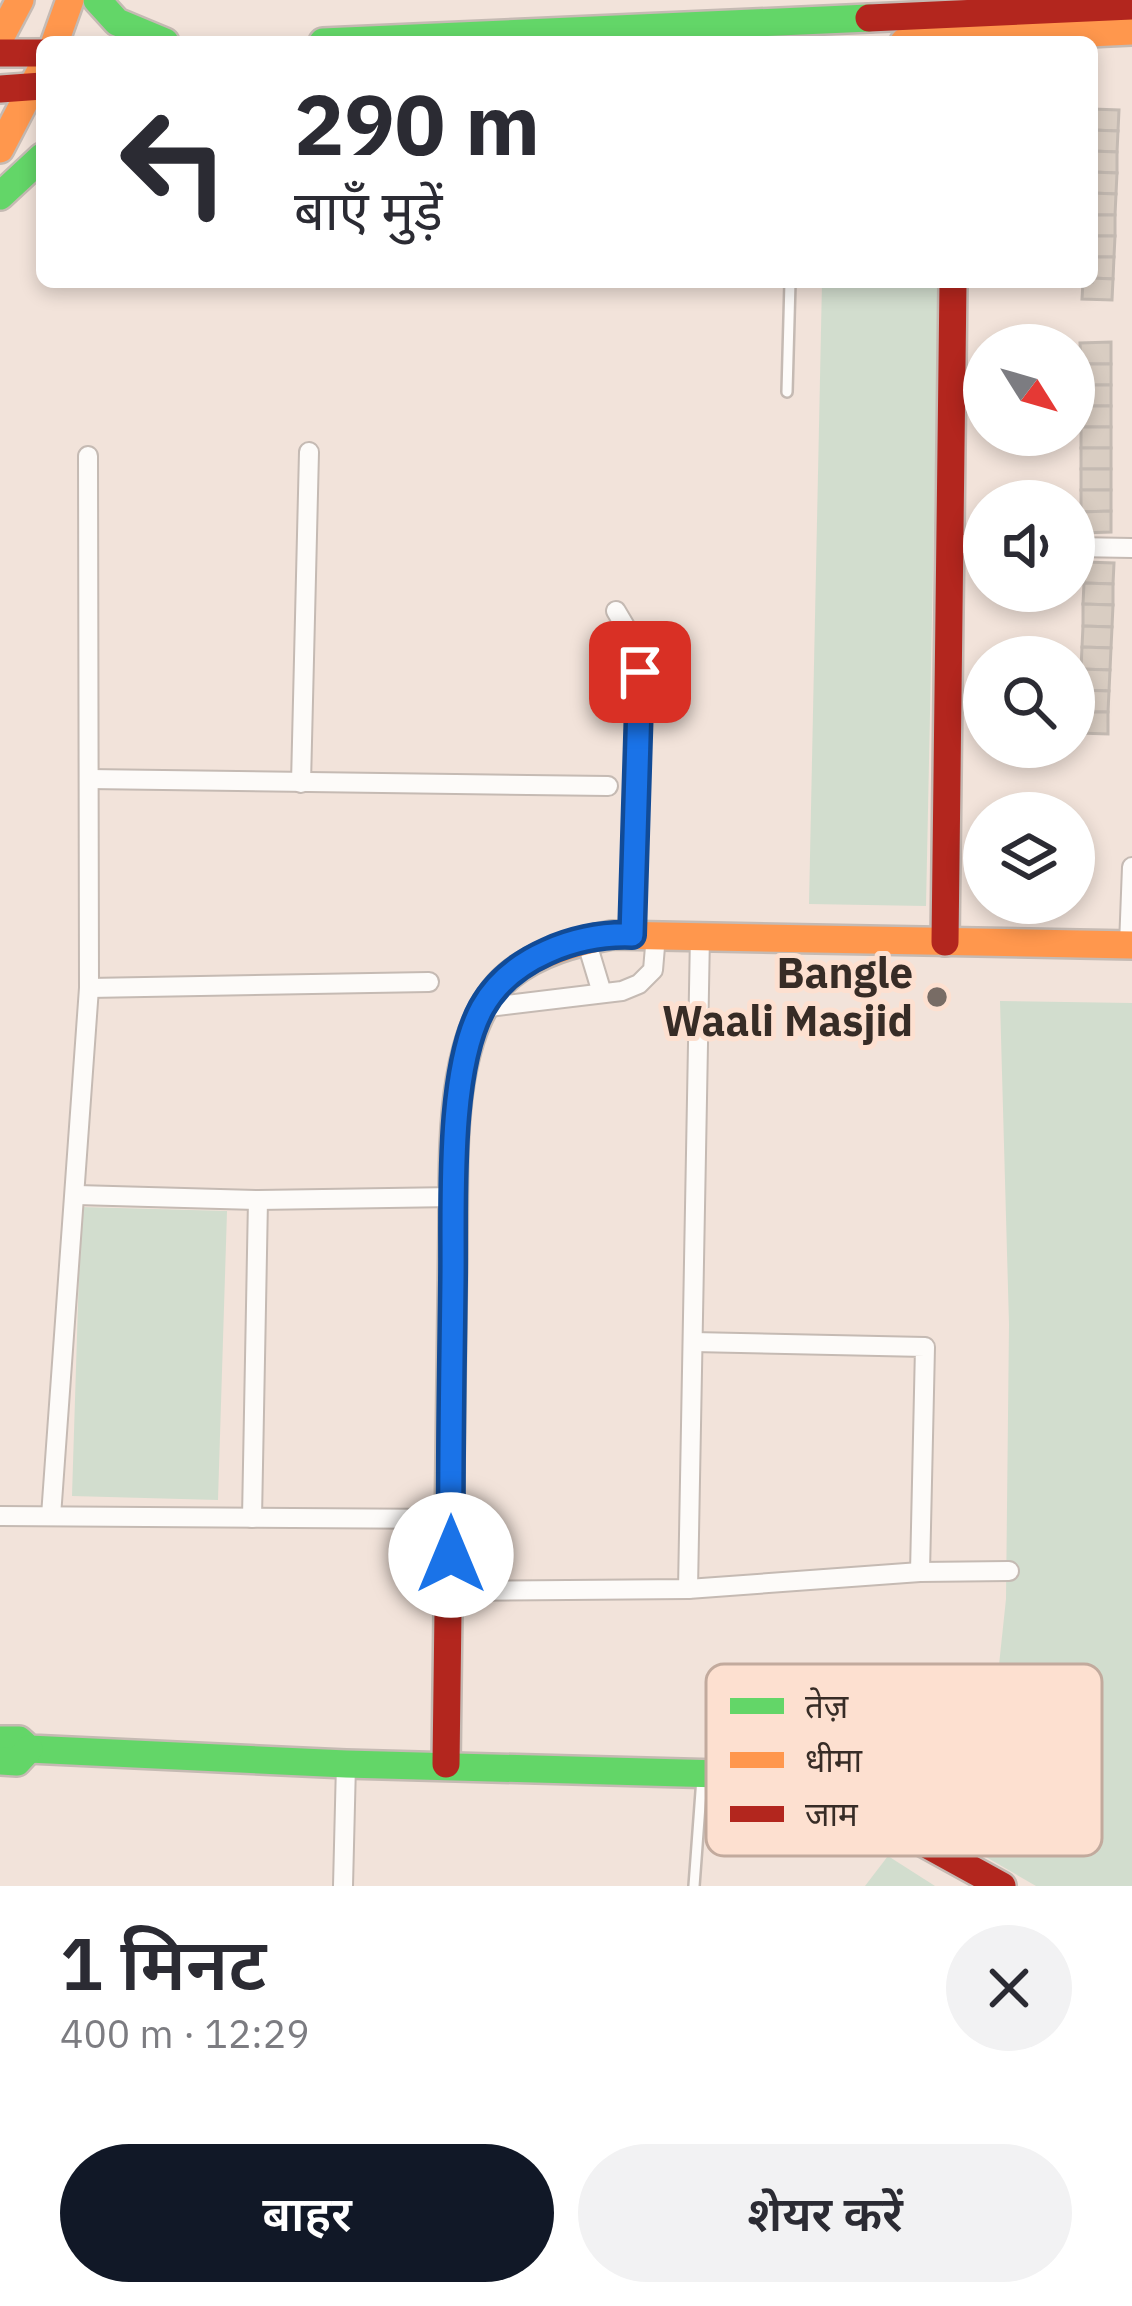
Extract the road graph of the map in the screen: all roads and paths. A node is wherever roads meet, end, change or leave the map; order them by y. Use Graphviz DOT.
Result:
graph roads {
  1 [pos="20,0"];
  2 [pos="70,0"];
  3 [pos="97,0"];
  4 [pos="1072,4"];
  5 [pos="1132,6"];
  6 [pos="1132,31"];
  7 [pos="57,36"];
  8 [pos="146,36"];
  9 [pos="441,36"];
  10 [pos="1046,36"];
  11 [pos="0,38"];
  12 [pos="0,53"];
  13 [pos="36,53"];
  14 [pos="36,80"];
  15 [pos="36,84"];
  16 [pos="0,89"];
  17 [pos="0,149"];
  18 [pos="36,163"];
  19 [pos="0,196"];
  20 [pos="790,288"];
  21 [pos="953,288"];
  22 [pos="787,392"];
  23 [pos="309,452"];
  24 [pos="88,456"];
  25 [pos="952,544"];
  26 [pos="963,544"];
  27 [pos="1095,547"];
  28 [pos="1132,548"];
  29 [pos="616,611"];
  30 [pos="89,779"];
  31 [pos="301,783"];
  32 [pos="608,786"];
  33 [pos="1132,867"];
  34 [pos="644,935"];
  35 [pos="700,935"];
  36 [pos="586,940"];
  37 [pos="945,942"];
  38 [pos="1130,945"];
  39 [pos="429,982"];
  40 [pos="89,988"];
  41 [pos="602,993"];
  42 [pos="482,1008"];
  43 [pos="77,1195"];
  44 [pos="454,1197"];
  45 [pos="258,1200"];
  46 [pos="693,1342"];
  47 [pos="0,1516"];
  48 [pos="51,1516"];
  49 [pos="251,1518"];
  50 [pos="450,1519"];
  51 [pos="1009,1571"];
  52 [pos="920,1572"];
  53 [pos="688,1589"];
  54 [pos="451,1591"];
  55 [pos="1,1756"];
  56 [pos="346,1764"];
  57 [pos="446,1764"];
  58 [pos="703,1773"];
  59 [pos="706,1773"];
  60 [pos="949,1856"];
  61 [pos="343,1886"];
  62 [pos="694,1886"];
  63 [pos="1002,1886"];
  1 -- 11 [label="main road"];
  2 -- 7 [label="main road"];
  3 -- 8 [label="main road"];
  4 -- 5 [label="main road"];
  4 -- 9 [label="main road"];
  6 -- 10 [label="main road"];
  12 -- 13 [label="main road"];
  14 -- 16 [label="main road"];
  15 -- 17 [label="main road"];
  18 -- 19 [label="main road"];
  20 -- 22 [label="lane"];
  21 -- 25 [label="main road"];
  23 -- 31 [label="street"];
  24 -- 30 [label="street"];
  25 -- 26 [label="street"];
  25 -- 37 [label="main road"];
  27 -- 28 [label="street"];
  29 -- 34 [label="street"];
  30 -- 31 [label="street"];
  30 -- 40 [label="street"];
  31 -- 32 [label="street"];
  33 -- 38 [label="street"];
  34 -- 35 [label="main road"];
  34 -- 36 [label="main road"];
  34 -- 41 [label="street"];
  35 -- 37 [label="main road"];
  35 -- 46 [label="street"];
  36 -- 41 [label="street"];
  36 -- 42 [label="main road"];
  37 -- 38 [label="main road"];
  39 -- 40 [label="street"];
  40 -- 43 [label="street"];
  41 -- 42 [label="street"];
  42 -- 44 [label="main road"];
  43 -- 45 [label="street"];
  43 -- 48 [label="street"];
  44 -- 45 [label="street"];
  44 -- 50 [label="main road"];
  45 -- 49 [label="street"];
  46 -- 52 [label="street"];
  46 -- 53 [label="street"];
  47 -- 48 [label="street"];
  48 -- 49 [label="street"];
  49 -- 50 [label="street"];
  50 -- 54 [label="main road"];
  51 -- 52 [label="street"];
  52 -- 53 [label="street"];
  53 -- 54 [label="street"];
  54 -- 57 [label="main road"];
  55 -- 56 [label="main road"];
  56 -- 57 [label="main road"];
  56 -- 61 [label="street"];
  57 -- 58 [label="main road"];
  58 -- 59 [label="main road"];
  58 -- 62 [label="lane"];
  60 -- 63 [label="main road"];
}
